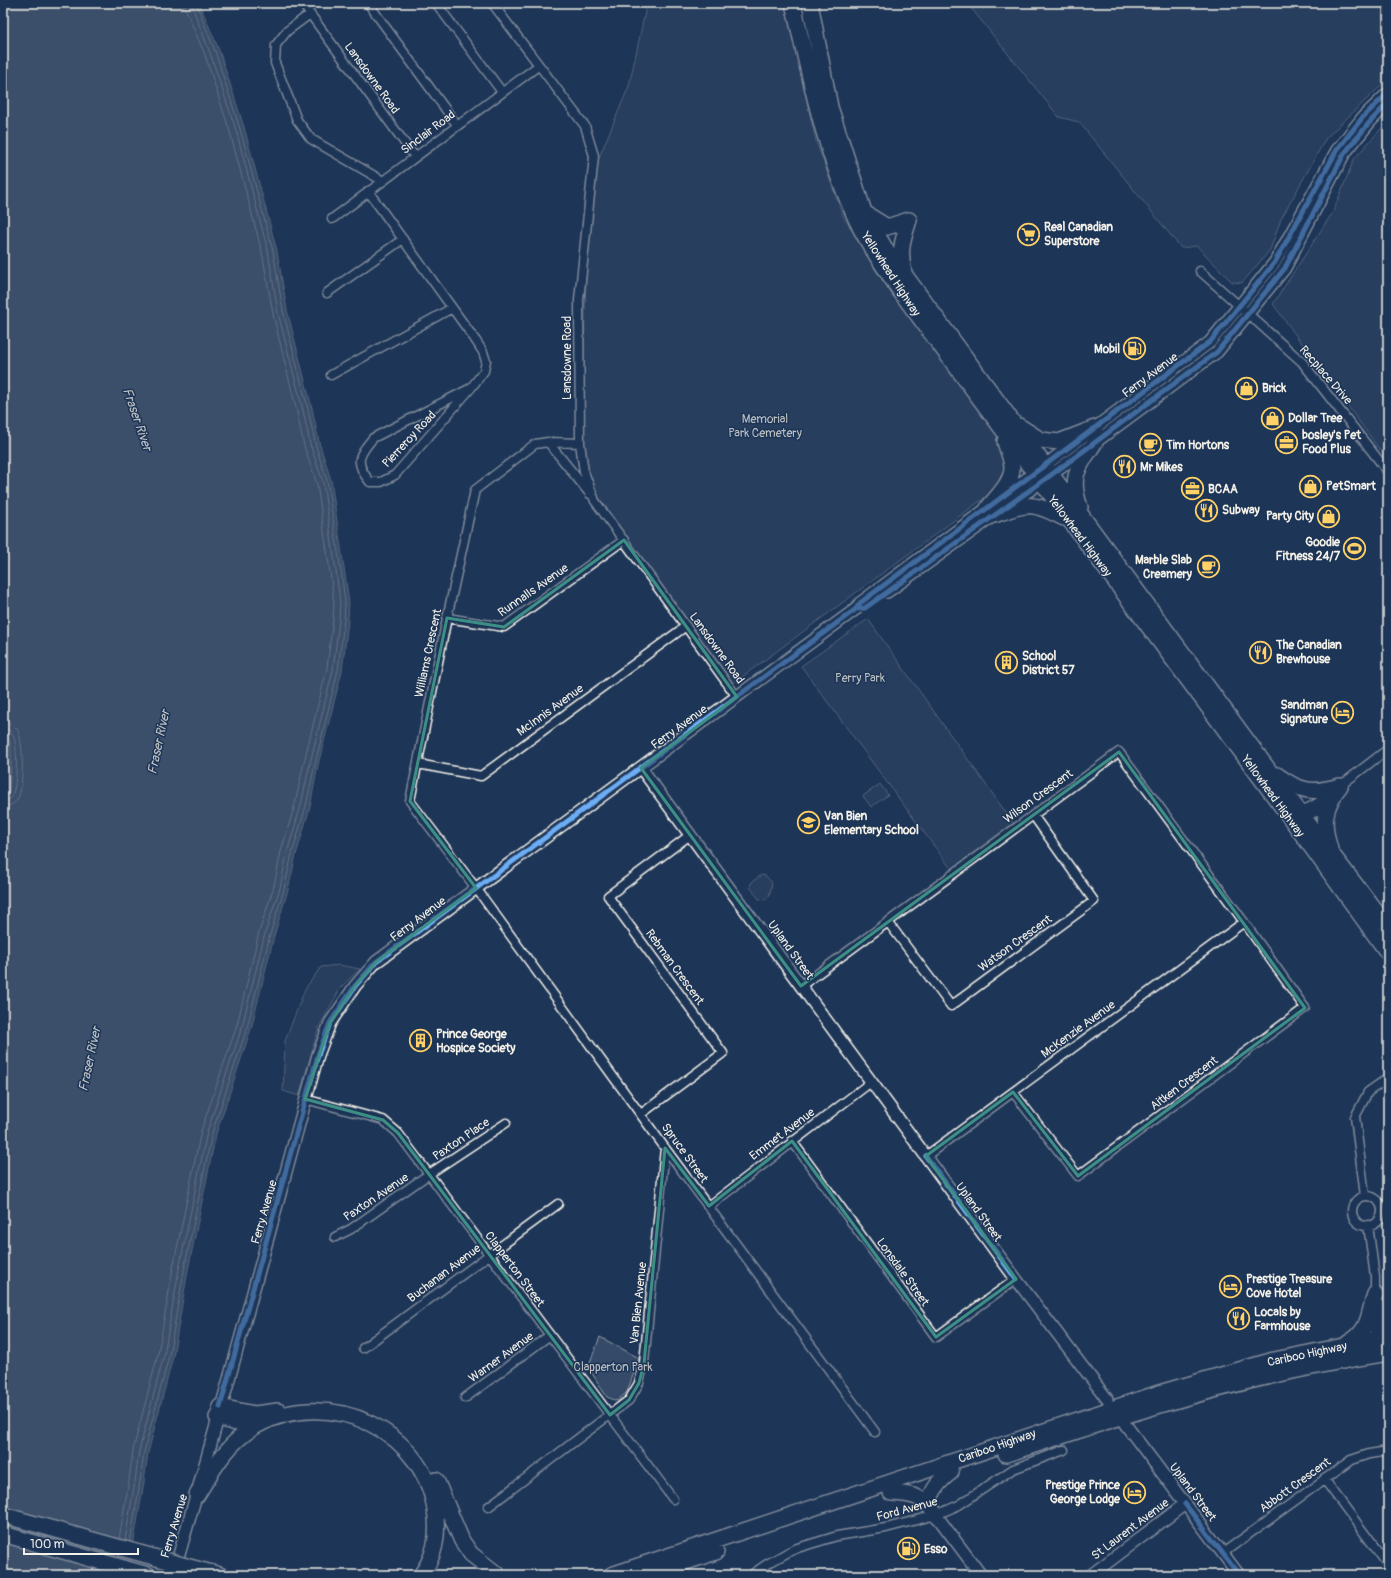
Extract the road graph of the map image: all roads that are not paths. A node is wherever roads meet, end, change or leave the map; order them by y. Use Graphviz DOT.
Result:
graph roads {
  1 [pos="302,3"];
  2 [pos="368,3"];
  3 [pos="436,3"];
  4 [pos="492,3"];
  5 [pos="794,3"];
  6 [pos="812,7"];
  7 [pos="310,14"];
  8 [pos="538,66"];
  9 [pos="502,92"];
  10 [pos="1388,93"];
  11 [pos="1388,103"];
  12 [pos="457,126"];
  13 [pos="415,157"];
  14 [pos="382,181"];
  15 [pos="368,191"];
  16 [pos="864,212"];
  17 [pos="332,219"];
  18 [pos="403,239"];
  19 [pos="1200,272"];
  20 [pos="904,274"];
  21 [pos="327,292"];
  22 [pos="1239,307"];
  23 [pos="452,308"];
  24 [pos="1248,314"];
  25 [pos="331,375"];
  26 [pos="472,388"];
  27 [pos="1005,424"];
  28 [pos="1095,435"];
  29 [pos="548,442"];
  30 [pos="580,443"];
  31 [pos="1388,472"];
  32 [pos="1042,474"];
  33 [pos="595,501"];
  34 [pos="991,512"];
  35 [pos="1084,518"];
  36 [pos="1067,519"];
  37 [pos="624,540"];
  38 [pos="447,618"];
  39 [pos="686,626"];
  40 [pos="738,697"];
  41 [pos="1388,749"];
  42 [pos="418,764"];
  43 [pos="1267,767"];
  44 [pos="641,768"];
  45 [pos="1268,789"];
  46 [pos="1337,790"];
  47 [pos="1300,814"];
  48 [pos="1033,815"];
  49 [pos="690,835"];
  50 [pos="1332,856"];
  51 [pos="476,888"];
  52 [pos="888,922"];
  53 [pos="1244,922"];
  54 [pos="1388,927"];
  55 [pos="1388,953"];
  56 [pos="801,986"];
  57 [pos="1388,1078"];
  58 [pos="871,1082"];
  59 [pos="1013,1092"];
  60 [pos="305,1099"];
  61 [pos="641,1114"];
  62 [pos="506,1123"];
  63 [pos="792,1141"];
  64 [pos="665,1148"];
  65 [pos="926,1156"];
  66 [pos="429,1174"];
  67 [pos="1365,1196"];
  68 [pos="558,1204"];
  69 [pos="709,1206"];
  70 [pos="1368,1225"];
  71 [pos="335,1236"];
  72 [pos="489,1254"];
  73 [pos="1016,1279"];
  74 [pos="1381,1307"];
  75 [pos="550,1335"];
  76 [pos="1383,1338"];
  77 [pos="363,1348"];
  78 [pos="1346,1352"];
  79 [pos="1388,1353"];
  80 [pos="466,1398"];
  81 [pos="1107,1399"];
  82 [pos="218,1412"];
  83 [pos="610,1415"];
  84 [pos="1125,1424"];
  85 [pos="256,1426"];
  86 [pos="875,1432"];
  87 [pos="1064,1450"];
  88 [pos="1388,1451"];
  89 [pos="951,1472"];
  90 [pos="1324,1479"];
  91 [pos="891,1493"];
  92 [pos="197,1494"];
  93 [pos="673,1499"];
  94 [pos="1186,1504"];
  95 [pos="488,1507"];
  96 [pos="932,1510"];
  97 [pos="3,1515"];
  98 [pos="3,1534"];
  99 [pos="1222,1553"];
  100 [pos="1388,1565"];
  101 [pos="148,1575"];
  102 [pos="173,1575"];
  103 [pos="220,1575"];
  104 [pos="421,1575"];
  105 [pos="498,1575"];
  106 [pos="611,1575"];
  107 [pos="647,1575"];
  108 [pos="751,1575"];
  109 [pos="981,1575"];
  110 [pos="1091,1575"];
  111 [pos="1239,1575"];
  1 -- 7 [label="street, Lansdowne Road"];
  2 -- 12 [label="street"];
  3 -- 9 [label="street"];
  4 -- 8 [label="street, Lansdowne Road"];
  5 -- 27 [label="highway, Yellowhead Highway"];
  6 -- 16 [label="highway, Yellowhead Highway"];
  7 -- 13 [label="street, Lansdowne Road"];
  7 -- 14 [label="street"];
  8 -- 9 [label="street, Sinclair Road"];
  8 -- 30 [label="street, Lansdowne Road"];
  9 -- 12 [label="street, Sinclair Road"];
  10 -- 22 [label="main road, Ferry Avenue"];
  11 -- 24 [label="main road, Ferry Avenue"];
  12 -- 13 [label="street, Sinclair Road"];
  13 -- 14 [label="street, Sinclair Road"];
  14 -- 15 [label="street, Sinclair Road"];
  15 -- 17 [label="street, Sinclair Road"];
  15 -- 18 [label="street, Pierreroy Road"];
  16 -- 20 [label="highway, Yellowhead Highway"];
  16 -- 20 [label="highway"];
  18 -- 21 [label="street"];
  18 -- 23 [label="street, Pierreroy Road"];
  19 -- 22 [label="street, Recplace Drive"];
  20 -- 27 [label="highway, Yellowhead Highway"];
  22 -- 24 [label="street, Recplace Drive"];
  22 -- 28 [label="main road, Ferry Avenue"];
  23 -- 25 [label="street"];
  23 -- 26 [label="street, Pierreroy Road"];
  24 -- 28 [label="main road, Ferry Avenue"];
  24 -- 31 [label="street, Recplace Drive"];
  26 -- 26 [label="street, Pierreroy Road"];
  27 -- 28 [label="highway"];
  27 -- 32 [label="highway, Yellowhead Highway"];
  27 -- 34 [label="highway"];
  28 -- 32 [label="main road, Ferry Avenue"];
  28 -- 35 [label="highway"];
  29 -- 30 [label="street, Williams Crescent"];
  29 -- 33 [label="street"];
  29 -- 38 [label="street, Williams Crescent"];
  30 -- 33 [label="street, Lansdowne Road"];
  32 -- 34 [label="main road, Ferry Avenue"];
  32 -- 35 [label="highway, Yellowhead Highway"];
  32 -- 36 [label="highway, Yellowhead Highway"];
  33 -- 37 [label="street, Lansdowne Road"];
  34 -- 36 [label="highway"];
  34 -- 40 [label="main road, Ferry Avenue"];
  35 -- 43 [label="highway, Yellowhead Highway"];
  36 -- 45 [label="highway, Yellowhead Highway"];
  37 -- 38 [label="street, Runnalls Avenue"];
  37 -- 39 [label="street, Lansdowne Road"];
  38 -- 42 [label="street, Williams Crescent"];
  39 -- 40 [label="street, Lansdowne Road"];
  39 -- 42 [label="street, McInnis Avenue"];
  40 -- 44 [label="main road, Ferry Avenue"];
  41 -- 46 [label="street"];
  42 -- 51 [label="street, Williams Crescent"];
  43 -- 46 [label="highway"];
  43 -- 47 [label="highway, Yellowhead Highway"];
  44 -- 49 [label="main road, Upland Street"];
  44 -- 51 [label="main road, Ferry Avenue"];
  45 -- 47 [label="highway"];
  45 -- 55 [label="highway, Yellowhead Highway"];
  46 -- 47 [label="highway"];
  46 -- 50 [label="highway"];
  47 -- 50 [label="highway, Yellowhead Highway"];
  48 -- 52 [label="street, Wilson Crescent"];
  48 -- 52 [label="street, Watson Crescent"];
  48 -- 53 [label="street, Wilson Crescent"];
  49 -- 56 [label="main road, Upland Street"];
  49 -- 61 [label="street, Rebman Crescent"];
  50 -- 54 [label="highway, Yellowhead Highway"];
  51 -- 60 [label="main road, Ferry Avenue"];
  51 -- 61 [label="street, Spruce Street"];
  52 -- 56 [label="street, Wilson Crescent"];
  53 -- 59 [label="street, McKenzie Avenue"];
  53 -- 59 [label="street, Aitken Crescent"];
  56 -- 58 [label="main road, Upland Street"];
  57 -- 67 [label="street"];
  58 -- 63 [label="street, Emmet Avenue"];
  58 -- 65 [label="main road, Upland Street"];
  59 -- 65 [label="street, McKenzie Avenue"];
  60 -- 66 [label="street, Clapperton Street"];
  60 -- 82 [label="main road, Ferry Avenue"];
  61 -- 64 [label="street, Spruce Street"];
  62 -- 66 [label="street, Paxton Place"];
  63 -- 69 [label="street, Emmet Avenue"];
  63 -- 73 [label="street, Lonsdale Street"];
  64 -- 69 [label="street, Spruce Street"];
  64 -- 83 [label="street, Van Bien Avenue"];
  65 -- 73 [label="main road, Upland Street"];
  66 -- 71 [label="street, Paxton Avenue"];
  66 -- 72 [label="street, Clapperton Street"];
  67 -- 70 [label="street"];
  67 -- 70 [label="street"];
  68 -- 72 [label="street, Buchanan Avenue"];
  69 -- 86 [label="street, Spruce Street"];
  70 -- 74 [label="street"];
  72 -- 75 [label="street, Clapperton Street"];
  72 -- 77 [label="street, Buchanan Avenue"];
  73 -- 81 [label="main road, Upland Street"];
  74 -- 76 [label="highway"];
  74 -- 78 [label="highway"];
  75 -- 80 [label="street, Warner Avenue"];
  75 -- 83 [label="street, Clapperton Street"];
  76 -- 78 [label="highway"];
  78 -- 79 [label="highway, Cariboo Highway"];
  78 -- 89 [label="highway, Cariboo Highway"];
  78 -- 106 [label="highway, Cariboo Highway"];
  82 -- 85 [label="highway"];
  82 -- 92 [label="main road, Ferry Avenue"];
  82 -- 105 [label="highway"];
  83 -- 93 [label="street, Clapperton Street"];
  83 -- 95 [label="street, Van Bien Avenue"];
  84 -- 94 [label="main road, Upland Street"];
  85 -- 92 [label="highway"];
  85 -- 104 [label="highway"];
  87 -- 96 [label="street, Ford Avenue"];
  88 -- 90 [label="street, Abbott Crescent"];
  89 -- 91 [label="highway, Cariboo Highway"];
  89 -- 96 [label="highway"];
  90 -- 99 [label="street, Abbott Crescent"];
  90 -- 100 [label="street"];
  91 -- 96 [label="highway"];
  91 -- 107 [label="highway, Cariboo Highway"];
  92 -- 102 [label="main road, Ferry Avenue"];
  94 -- 99 [label="main road, Upland Street"];
  94 -- 110 [label="main road, St Laurent Avenue"];
  96 -- 108 [label="street, Ford Avenue"];
  96 -- 109 [label="main road"];
  97 -- 103 [label="highway, bridge"];
  98 -- 101 [label="highway"];
  99 -- 111 [label="main road, Upland Street"];
}
